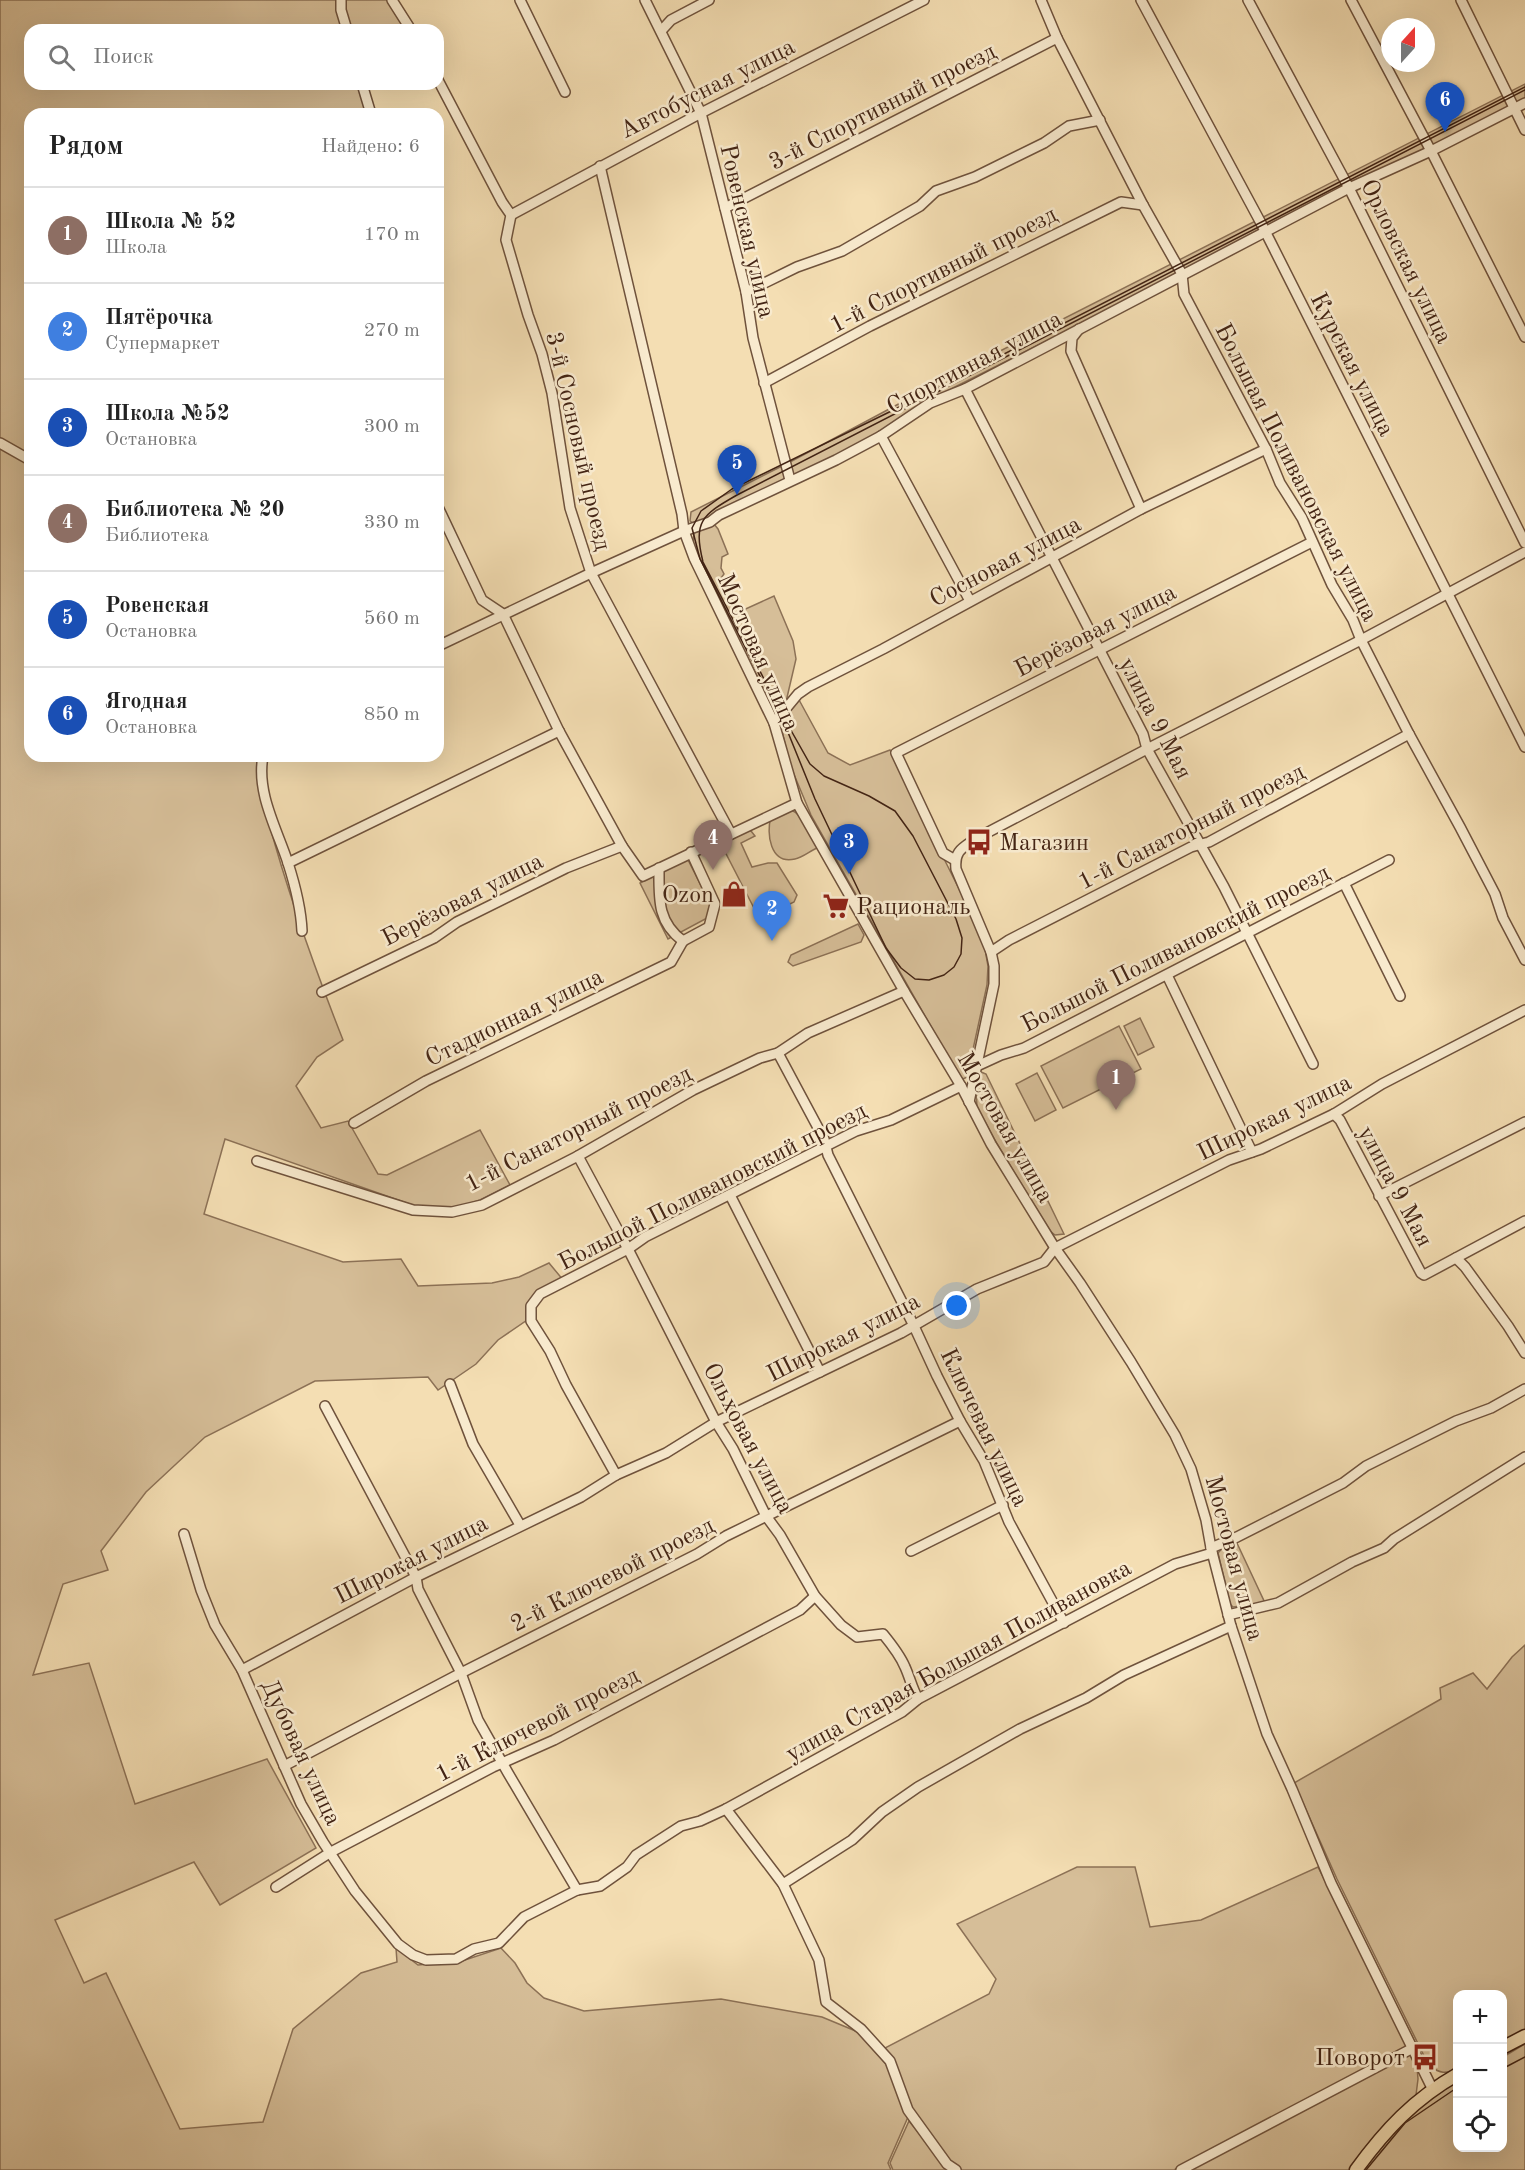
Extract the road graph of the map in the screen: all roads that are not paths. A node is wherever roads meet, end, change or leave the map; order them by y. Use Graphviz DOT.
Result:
graph roads {
  1 [pos="341,0"];
  2 [pos="392,0"];
  3 [pos="520,0"];
  4 [pos="645,0"];
  5 [pos="709,0"];
  6 [pos="924,0"];
  7 [pos="1041,0"];
  8 [pos="1141,0"];
  9 [pos="1248,0"];
  10 [pos="1351,0"];
  11 [pos="1461,0"];
  12 [pos="345,24"];
  13 [pos="407,24"];
  14 [pos="661,31"];
  15 [pos="1057,38"];
  16 [pos="364,90"];
  17 [pos="443,90"];
  18 [pos="565,92"];
  19 [pos="1525,103"];
  20 [pos="369,108"];
  21 [pos="1514,108"];
  22 [pos="700,113"];
  23 [pos="1100,120"];
  24 [pos="1525,130"];
  25 [pos="1431,150"];
  26 [pos="600,166"];
  27 [pos="1349,188"];
  28 [pos="1143,205"];
  29 [pos="725,207"];
  30 [pos="511,214"];
  31 [pos="1266,233"];
  32 [pos="1182,274"];
  33 [pos="746,292"];
  34 [pos="1081,328"];
  35 [pos="1525,337"];
  36 [pos="764,383"];
  37 [pos="965,388"];
  38 [pos="881,436"];
  39 [pos="0,443"];
  40 [pos="1266,449"];
  41 [pos="24,457"];
  42 [pos="790,480"];
  43 [pos="1141,509"];
  44 [pos="444,520"];
  45 [pos="684,531"];
  46 [pos="1312,542"];
  47 [pos="1525,543"];
  48 [pos="1525,552"];
  49 [pos="1053,558"];
  50 [pos="591,573"];
  51 [pos="1446,593"];
  52 [pos="970,601"];
  53 [pos="503,614"];
  54 [pos="1360,640"];
  55 [pos="444,643"];
  56 [pos="1099,650"];
  57 [pos="774,723"];
  58 [pos="559,731"];
  59 [pos="1409,734"];
  60 [pos="1525,747"];
  61 [pos="1147,749"];
  62 [pos="262,762"];
  63 [pos="797,803"];
  64 [pos="731,834"];
  65 [pos="1200,844"];
  66 [pos="622,846"];
  67 [pos="691,852"];
  68 [pos="1389,860"];
  69 [pos="288,863"];
  70 [pos="956,864"];
  71 [pos="659,868"];
  72 [pos="1344,883"];
  73 [pos="302,931"];
  74 [pos="1247,934"];
  75 [pos="683,941"];
  76 [pos="991,952"];
  77 [pos="1525,960"];
  78 [pos="1167,975"];
  79 [pos="904,991"];
  80 [pos="322,992"];
  81 [pos="1401,996"];
  82 [pos="1525,1010"];
  83 [pos="778,1053"];
  84 [pos="1313,1064"];
  85 [pos="977,1066"];
  86 [pos="961,1086"];
  87 [pos="969,1102"];
  88 [pos="1334,1114"];
  89 [pos="1525,1122"];
  90 [pos="354,1123"];
  91 [pos="826,1146"];
  92 [pos="1252,1152"];
  93 [pos="578,1156"];
  94 [pos="257,1161"];
  95 [pos="730,1196"];
  96 [pos="1379,1196"];
  97 [pos="1525,1221"];
  98 [pos="1055,1248"];
  99 [pos="628,1249"];
  100 [pos="1456,1258"];
  101 [pos="914,1324"];
  102 [pos="1525,1353"];
  103 [pos="820,1372"];
  104 [pos="450,1384"];
  105 [pos="1525,1389"];
  106 [pos="325,1406"];
  107 [pos="960,1421"];
  108 [pos="716,1422"];
  109 [pos="1525,1457"];
  110 [pos="616,1475"];
  111 [pos="1003,1505"];
  112 [pos="766,1516"];
  113 [pos="520,1525"];
  114 [pos="184,1534"];
  115 [pos="1211,1550"];
  116 [pos="911,1551"];
  117 [pos="416,1577"];
  118 [pos="815,1596"];
  119 [pos="1228,1615"];
  120 [pos="1064,1623"];
  121 [pos="1231,1626"];
  122 [pos="243,1670"];
  123 [pos="460,1673"];
  124 [pos="918,1699"];
  125 [pos="503,1764"];
  126 [pos="284,1766"];
  127 [pos="726,1809"];
  128 [pos="331,1852"];
  129 [pos="783,1884"];
  130 [pos="276,1887"];
  131 [pos="578,1890"];
  132 [pos="426,1960"];
  133 [pos="1525,2036"];
  134 [pos="1507,2046"];
  135 [pos="1413,2048"];
  136 [pos="1453,2077"];
  137 [pos="1432,2088"];
  138 [pos="956,2170"];
  139 [pos="1181,2170"];
  140 [pos="1356,2170"];
  1 -- 12 [label="street"];
  2 -- 13 [label="street"];
  3 -- 18 [label="street"];
  4 -- 14 [label="street, Ровенская улица"];
  5 -- 14 [label="street"];
  6 -- 22 [label="street, Автобусная улица"];
  7 -- 15 [label="street, Большая Поливановская улица"];
  8 -- 31 [label="street, Курская улица"];
  9 -- 27 [label="street, Орловская улица"];
  10 -- 25 [label="street"];
  11 -- 21 [label="street"];
  14 -- 22 [label="street, Ровенская улица"];
  15 -- 23 [label="street, Большая Поливановская улица"];
  15 -- 29 [label="street, 3-й Спортивный проезд"];
  16 -- 20 [label="street"];
  17 -- 30 [label="street"];
  19 -- 21 [label="street, Спортивная улица"];
  21 -- 24 [label="street"];
  21 -- 25 [label="street, Спортивная улица"];
  22 -- 26 [label="street, Автобусная улица"];
  22 -- 29 [label="street, Ровенская улица"];
  23 -- 28 [label="street, Большая Поливановская улица"];
  23 -- 33 [label="street"];
  25 -- 27 [label="street, Спортивная улица"];
  25 -- 35 [label="street"];
  26 -- 30 [label="street, Автобусная улица"];
  26 -- 45 [label="street, Мостовая улица"];
  27 -- 31 [label="street, Спортивная улица"];
  27 -- 47 [label="street, Орловская улица"];
  28 -- 32 [label="street, Большая Поливановская улица"];
  28 -- 36 [label="street, 1-й Спортивный проезд"];
  29 -- 33 [label="street, Ровенская улица"];
  30 -- 50 [label="street, 3-й Сосновый проезд"];
  31 -- 32 [label="street, Спортивная улица"];
  31 -- 51 [label="street, Курская улица"];
  32 -- 34 [label="street, Спортивная улица"];
  32 -- 40 [label="street, Большая Поливановская улица"];
  33 -- 36 [label="street, Ровенская улица"];
  34 -- 37 [label="street, Спортивная улица"];
  34 -- 43 [label="street"];
  36 -- 42 [label="street, Ровенская улица"];
  37 -- 38 [label="street, Спортивная улица"];
  37 -- 49 [label="street, улица 9 Мая"];
  38 -- 42 [label="street, Спортивная улица"];
  38 -- 52 [label="street"];
  39 -- 41 [label="street"];
  40 -- 43 [label="street, Сосновая улица"];
  40 -- 46 [label="street, Большая Поливановская улица"];
  42 -- 45 [label="street, Спортивная улица"];
  43 -- 49 [label="street, Сосновая улица"];
  44 -- 53 [label="street"];
  45 -- 50 [label="street, Спортивная улица"];
  45 -- 57 [label="street, Мостовая улица"];
  46 -- 54 [label="street, Большая Поливановская улица"];
  46 -- 56 [label="street, Берёзовая улица"];
  48 -- 51 [label="street"];
  49 -- 52 [label="street, Сосновая улица"];
  49 -- 56 [label="street, улица 9 Мая"];
  50 -- 53 [label="street, Спортивная улица"];
  50 -- 64 [label="street, 3-й Сосновый проезд"];
  51 -- 54 [label="street"];
  51 -- 60 [label="street, Курская улица"];
  52 -- 57 [label="street, Сосновая улица"];
  53 -- 55 [label="street, Спортивная улица"];
  53 -- 58 [label="street"];
  54 -- 59 [label="street, Большая Поливановская улица"];
  54 -- 61 [label="street"];
  56 -- 61 [label="street, улица 9 Мая"];
  56 -- 70 [label="street, Берёзовая улица"];
  57 -- 63 [label="street, Мостовая улица"];
  58 -- 66 [label="street"];
  58 -- 69 [label="street"];
  59 -- 65 [label="street, 1-й Санаторный проезд"];
  59 -- 77 [label="street, Большая Поливановская улица"];
  61 -- 65 [label="street, улица 9 Мая"];
  61 -- 70 [label="street"];
  62 -- 69 [label="street"];
  63 -- 64 [label="street"];
  63 -- 79 [label="street, Мостовая улица"];
  64 -- 67 [label="street"];
  65 -- 74 [label="street, улица 9 Мая"];
  65 -- 76 [label="street, 1-й Санаторный проезд"];
  66 -- 71 [label="street"];
  66 -- 80 [label="street, Берёзовая улица"];
  67 -- 71 [label="street"];
  67 -- 75 [label="street"];
  68 -- 72 [label="street, Большой Поливановский проезд"];
  69 -- 73 [label="street"];
  70 -- 76 [label="street"];
  71 -- 75 [label="street"];
  72 -- 74 [label="street, Большой Поливановский проезд"];
  72 -- 81 [label="street"];
  74 -- 78 [label="street, Большой Поливановский проезд"];
  74 -- 84 [label="street, улица 9 Мая"];
  75 -- 90 [label="street, Стадионная улица"];
  76 -- 85 [label="street"];
  78 -- 85 [label="street, Большой Поливановский проезд"];
  78 -- 92 [label="street"];
  79 -- 83 [label="street, 1-й Санаторный проезд"];
  79 -- 86 [label="street, Мостовая улица"];
  82 -- 88 [label="street, Широкая улица"];
  83 -- 91 [label="street, Ключевая улица"];
  83 -- 93 [label="street, 1-й Санаторный проезд"];
  85 -- 87 [label="street"];
  86 -- 87 [label="street, Мостовая улица"];
  86 -- 91 [label="street, Большой Поливановский проезд"];
  87 -- 98 [label="street, Мостовая улица"];
  88 -- 92 [label="street, Широкая улица"];
  88 -- 96 [label="street, улица 9 Мая"];
  89 -- 96 [label="street"];
  91 -- 95 [label="street, Большой Поливановский проезд"];
  91 -- 101 [label="street, Ключевая улица"];
  92 -- 98 [label="street, Широкая улица"];
  93 -- 94 [label="street, 1-й Санаторный проезд"];
  93 -- 99 [label="street, Ольховая улица"];
  95 -- 99 [label="street, Большой Поливановский проезд"];
  95 -- 103 [label="street"];
  96 -- 100 [label="street, улица 9 Мая"];
  97 -- 100 [label="street"];
  98 -- 101 [label="street, Широкая улица"];
  98 -- 115 [label="street, Мостовая улица"];
  99 -- 108 [label="street, Ольховая улица"];
  99 -- 110 [label="street, Большой Поливановский проезд"];
  100 -- 102 [label="street"];
  101 -- 103 [label="street, Широкая улица"];
  101 -- 107 [label="street, Ключевая улица"];
  103 -- 108 [label="street, Широкая улица"];
  104 -- 113 [label="street"];
  105 -- 115 [label="street, улица Старая Большая Поливановка"];
  106 -- 117 [label="street"];
  107 -- 111 [label="street, Ключевая улица"];
  107 -- 112 [label="street, 2-й Ключевой проезд"];
  108 -- 110 [label="street, Широкая улица"];
  108 -- 112 [label="street, Ольховая улица"];
  109 -- 119 [label="street"];
  110 -- 113 [label="street, Широкая улица"];
  111 -- 116 [label="street"];
  111 -- 120 [label="street, Ключевая улица"];
  112 -- 118 [label="street, Ольховая улица"];
  112 -- 123 [label="street, 2-й Ключевой проезд"];
  113 -- 117 [label="street, Широкая улица"];
  114 -- 122 [label="street, Дубовая улица"];
  115 -- 119 [label="street, Мостовая улица"];
  115 -- 120 [label="street, улица Старая Большая Поливановка"];
  117 -- 122 [label="street, Широкая улица"];
  117 -- 123 [label="street"];
  118 -- 124 [label="street, Ольховая улица"];
  118 -- 125 [label="street, 1-й Ключевой проезд"];
  119 -- 121 [label="street, Мостовая улица"];
  120 -- 124 [label="street, улица Старая Большая Поливановка"];
  121 -- 129 [label="street"];
  121 -- 135 [label="street, Мостовая улица"];
  122 -- 126 [label="street, Дубовая улица"];
  123 -- 125 [label="street"];
  123 -- 126 [label="street, 2-й Ключевой проезд"];
  124 -- 127 [label="street, улица Старая Большая Поливановка"];
  125 -- 128 [label="street, 1-й Ключевой проезд"];
  125 -- 131 [label="street"];
  126 -- 128 [label="street, Дубовая улица"];
  127 -- 129 [label="street"];
  127 -- 131 [label="street, улица Старая Большая Поливановка"];
  128 -- 130 [label="street, 1-й Ключевой проезд"];
  128 -- 132 [label="street, Дубовая улица"];
  129 -- 138 [label="street"];
  131 -- 132 [label="street, улица Старая Большая Поливановка"];
  133 -- 134 [label="main road"];
  135 -- 137 [label="street, Мостовая улица"];
  135 -- 139 [label="street"];
  136 -- 137 [label="main road"];
  137 -- 140 [label="main road"];
}
